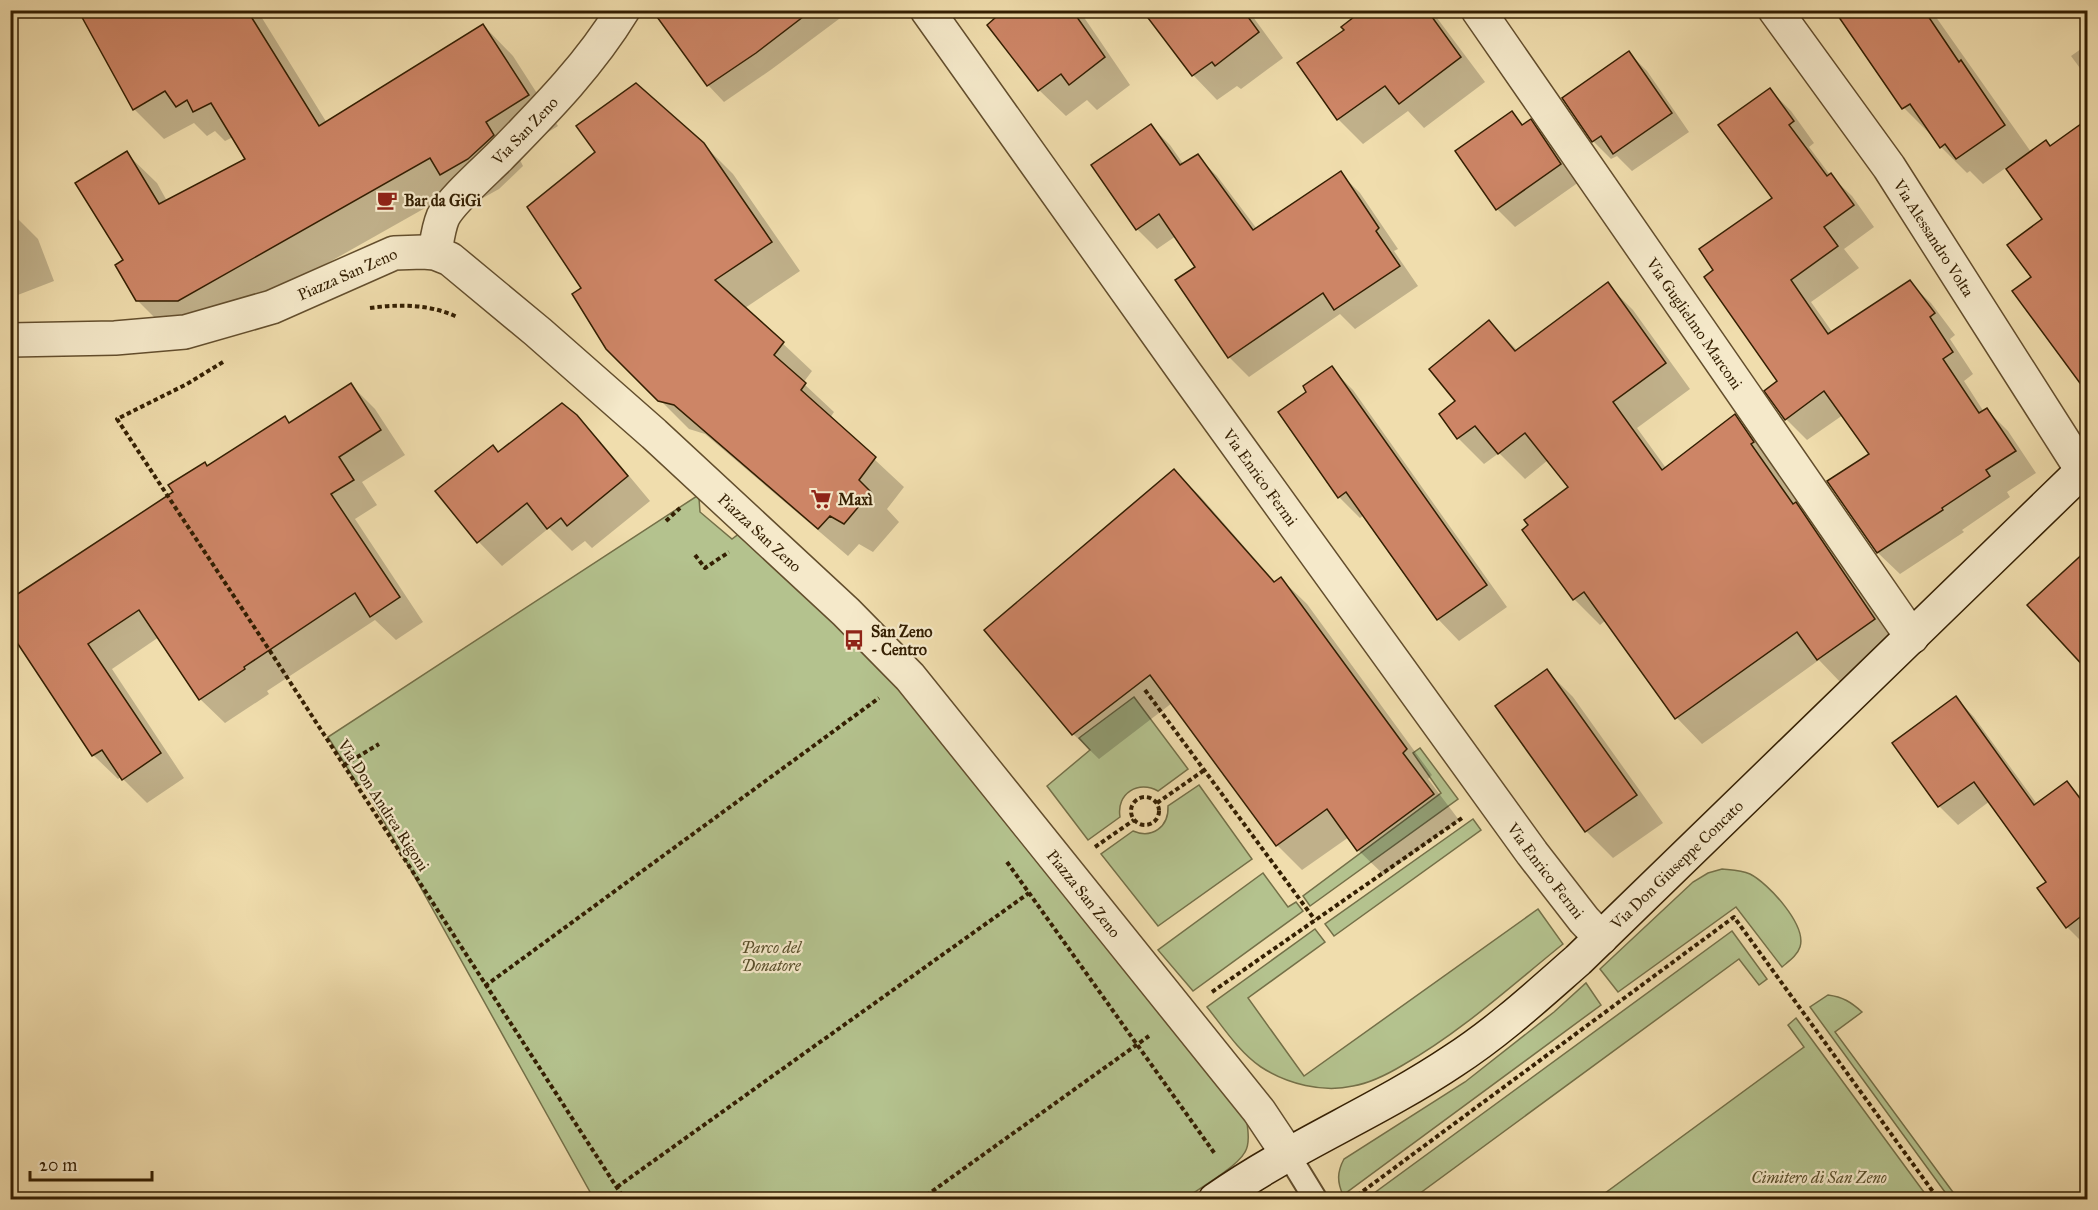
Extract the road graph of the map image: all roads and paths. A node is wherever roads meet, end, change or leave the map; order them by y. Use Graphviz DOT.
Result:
graph roads {
  1 [pos="623,10"];
  2 [pos="927,10"];
  3 [pos="1478,10"];
  4 [pos="1775,10"];
  5 [pos="435,253"];
  6 [pos="368,308"];
  7 [pos="465,320"];
  8 [pos="10,340"];
  9 [pos="225,362"];
  10 [pos="2085,467"];
  11 [pos="681,503"];
  12 [pos="666,521"];
  13 [pos="737,546"];
  14 [pos="695,555"];
  15 [pos="1912,637"];
  16 [pos="910,677"];
  17 [pos="1145,690"];
  18 [pos="379,744"];
  19 [pos="344,765"];
  20 [pos="1203,771"];
  21 [pos="1157,803"];
  22 [pos="1134,820"];
  23 [pos="1088,851"];
  24 [pos="1002,855"];
  25 [pos="1029,893"];
  26 [pos="1315,921"];
  27 [pos="1601,938"];
  28 [pos="485,986"];
  29 [pos="1288,1156"];
  30 [pos="1247,1177"];
  31 [pos="616,1187"];
  32 [pos="625,1200"];
  33 [pos="1215,1200"];
  34 [pos="1316,1200"];
  35 [pos="1351,1200"];
  36 [pos="1939,1200"];
  1 -- 5 [label="street, Via San Zeno"];
  2 -- 27 [label="street, Via Enrico Fermi"];
  3 -- 15 [label="street, Via Guglielmo Marconi"];
  4 -- 10 [label="street, Via Alessandro Volta"];
  5 -- 8 [label="street, Piazza San Zeno"];
  5 -- 16 [label="street, Piazza San Zeno"];
  6 -- 7 [label="path"];
  9 -- 19 [label="path, Via Don Andrea Rigoni"];
  10 -- 15 [label="street, Via Don Giuseppe Concato"];
  11 -- 12 [label="path"];
  13 -- 14 [label="path"];
  15 -- 27 [label="street, Via Don Giuseppe Concato"];
  16 -- 28 [label="path"];
  16 -- 29 [label="street, Piazza San Zeno"];
  17 -- 20 [label="path"];
  18 -- 19 [label="path"];
  19 -- 28 [label="path, Via Don Andrea Rigoni"];
  20 -- 21 [label="path"];
  20 -- 26 [label="path"];
  21 -- 22 [label="path"];
  21 -- 22 [label="path"];
  22 -- 23 [label="path"];
  24 -- 25 [label="path"];
  25 -- 30 [label="path"];
  25 -- 31 [label="path"];
  27 -- 29 [label="street, Via Don Giuseppe Concato"];
  28 -- 31 [label="path, Via Don Andrea Rigoni"];
  29 -- 30 [label="street, Via Don Giuseppe Concato"];
  29 -- 34 [label="lane, Piazza San Zeno"];
  30 -- 33 [label="street, Via Don Giuseppe Concato"];
  31 -- 32 [label="path, Via Don Andrea Rigoni"];
  35 -- 36 [label="path"];
}
